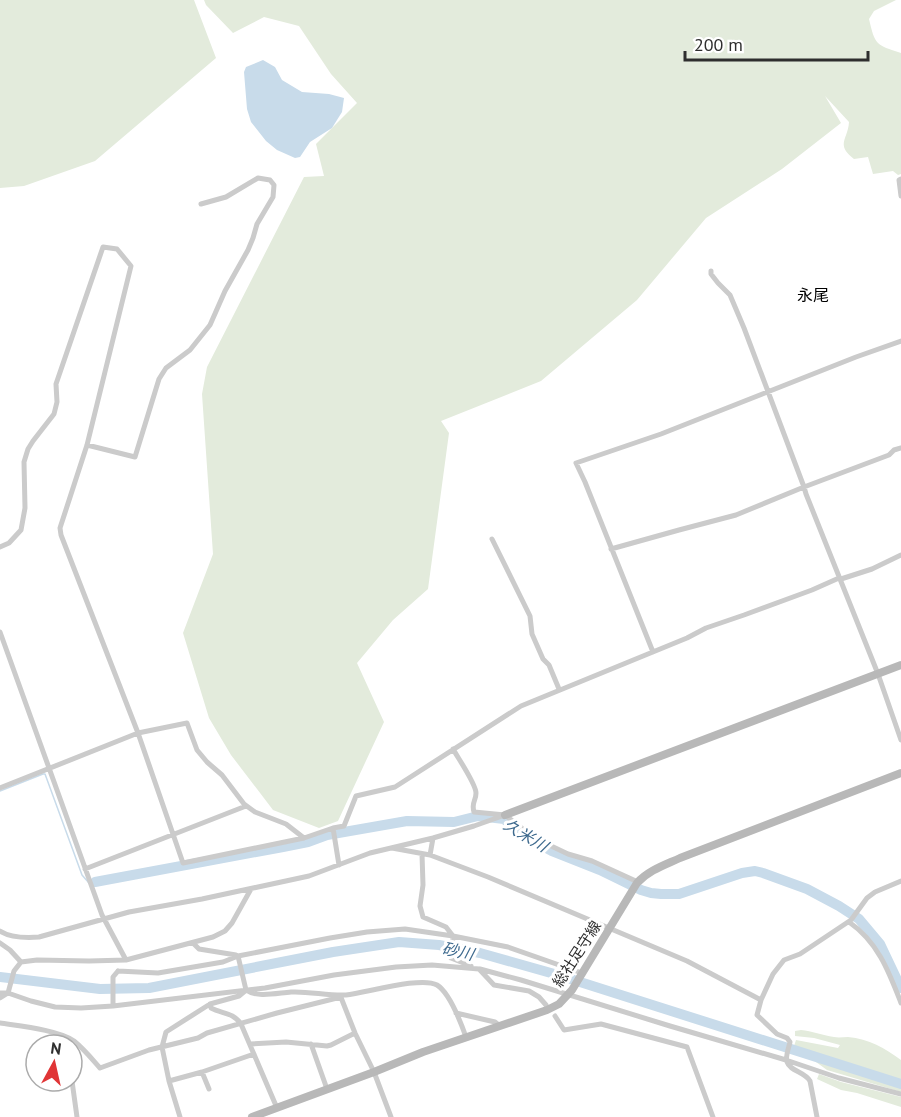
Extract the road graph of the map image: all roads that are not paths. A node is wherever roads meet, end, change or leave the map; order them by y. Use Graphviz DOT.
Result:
graph roads {
  1 [pos="901,179"];
  2 [pos="901,196"];
  3 [pos="201,204"];
  4 [pos="711,271"];
  5 [pos="901,341"];
  6 [pos="768,392"];
  7 [pos="87,444"];
  8 [pos="901,448"];
  9 [pos="804,487"];
  10 [pos="492,539"];
  11 [pos="0,547"];
  12 [pos="611,549"];
  13 [pos="901,555"];
  14 [pos="839,578"];
  15 [pos="0,632"];
  16 [pos="653,652"];
  17 [pos="901,665"];
  18 [pos="878,674"];
  19 [pos="559,689"];
  20 [pos="138,733"];
  21 [pos="901,741"];
  22 [pos="453,749"];
  23 [pos="48,768"];
  24 [pos="901,773"];
  25 [pos="0,788"];
  26 [pos="246,806"];
  27 [pos="501,816"];
  28 [pos="333,832"];
  29 [pos="173,835"];
  30 [pos="304,838"];
  31 [pos="433,838"];
  32 [pos="390,848"];
  33 [pos="422,854"];
  34 [pos="430,855"];
  35 [pos="339,865"];
  36 [pos="85,869"];
  37 [pos="901,881"];
  38 [pos="636,885"];
  39 [pos="251,889"];
  40 [pos="104,918"];
  41 [pos="850,921"];
  42 [pos="609,929"];
  43 [pos="0,931"];
  44 [pos="453,936"];
  45 [pos="0,943"];
  46 [pos="193,943"];
  47 [pos="238,956"];
  48 [pos="136,958"];
  49 [pos="451,958"];
  50 [pos="126,960"];
  51 [pos="21,962"];
  52 [pos="438,965"];
  53 [pos="480,969"];
  54 [pos="118,971"];
  55 [pos="581,974"];
  56 [pos="246,990"];
  57 [pos="9,991"];
  58 [pos="570,992"];
  59 [pos="0,993"];
  60 [pos="341,996"];
  61 [pos="0,998"];
  62 [pos="761,1000"];
  63 [pos="210,1004"];
  64 [pos="901,1004"];
  65 [pos="546,1005"];
  66 [pos="113,1006"];
  67 [pos="456,1013"];
  68 [pos="555,1016"];
  69 [pos="0,1023"];
  70 [pos="241,1024"];
  71 [pos="500,1026"];
  72 [pos="52,1033"];
  73 [pos="355,1033"];
  74 [pos="466,1037"];
  75 [pos="250,1044"];
  76 [pos="310,1044"];
  77 [pos="162,1047"];
  78 [pos="84,1051"];
  79 [pos="254,1054"];
  80 [pos="787,1057"];
  81 [pos="202,1072"];
  82 [pos="374,1072"];
  83 [pos="170,1081"];
  84 [pos="209,1089"];
  85 [pos="327,1089"];
  86 [pos="74,1093"];
  87 [pos="901,1094"];
  88 [pos="277,1108"];
  89 [pos="77,1117"];
  90 [pos="180,1117"];
  91 [pos="252,1117"];
  92 [pos="391,1117"];
  93 [pos="713,1117"];
  94 [pos="817,1117"];
  1 -- 2 [label="street"];
  3 -- 7 [label="street"];
  4 -- 6 [label="street"];
  5 -- 6 [label="street"];
  6 -- 9 [label="street"];
  6 -- 12 [label="street"];
  7 -- 11 [label="street"];
  7 -- 20 [label="street"];
  8 -- 9 [label="street"];
  9 -- 12 [label="street"];
  9 -- 14 [label="street"];
  10 -- 19 [label="street"];
  12 -- 16 [label="street"];
  13 -- 14 [label="street"];
  14 -- 16 [label="street"];
  14 -- 18 [label="street"];
  15 -- 23 [label="street"];
  16 -- 19 [label="street"];
  17 -- 18 [label="main road"];
  18 -- 21 [label="street"];
  18 -- 27 [label="main road"];
  19 -- 22 [label="street"];
  20 -- 23 [label="street"];
  20 -- 26 [label="street"];
  20 -- 29 [label="street"];
  22 -- 27 [label="street"];
  22 -- 28 [label="street"];
  23 -- 25 [label="street"];
  23 -- 36 [label="street"];
  24 -- 38 [label="main road, 総社足守線"];
  26 -- 29 [label="street"];
  26 -- 30 [label="street"];
  27 -- 31 [label="street"];
  27 -- 38 [label="street"];
  28 -- 30 [label="street"];
  28 -- 35 [label="street"];
  29 -- 30 [label="street"];
  29 -- 36 [label="street"];
  31 -- 32 [label="street"];
  31 -- 34 [label="street"];
  32 -- 33 [label="street"];
  32 -- 35 [label="street"];
  33 -- 34 [label="street"];
  33 -- 44 [label="street"];
  34 -- 42 [label="street"];
  35 -- 39 [label="street"];
  36 -- 40 [label="street"];
  37 -- 41 [label="street"];
  38 -- 42 [label="main road, 総社足守線"];
  39 -- 40 [label="street"];
  39 -- 46 [label="street"];
  40 -- 43 [label="street"];
  40 -- 50 [label="street"];
  41 -- 62 [label="street"];
  41 -- 64 [label="street"];
  42 -- 55 [label="main road, 総社足守線"];
  42 -- 62 [label="street"];
  44 -- 47 [label="street"];
  44 -- 49 [label="street"];
  44 -- 55 [label="street"];
  45 -- 51 [label="street"];
  46 -- 47 [label="street"];
  46 -- 48 [label="street"];
  47 -- 54 [label="street"];
  47 -- 56 [label="street"];
  48 -- 50 [label="street"];
  48 -- 54 [label="street"];
  49 -- 52 [label="street"];
  49 -- 53 [label="street"];
  50 -- 51 [label="street"];
  51 -- 57 [label="street"];
  52 -- 53 [label="street"];
  52 -- 56 [label="street"];
  53 -- 58 [label="street"];
  53 -- 65 [label="street"];
  54 -- 66 [label="street"];
  55 -- 58 [label="main road, 総社足守線"];
  56 -- 60 [label="street"];
  56 -- 63 [label="street"];
  56 -- 66 [label="street"];
  57 -- 59 [label="street"];
  57 -- 61 [label="street"];
  57 -- 66 [label="street"];
  58 -- 71 [label="main road, 総社足守線"];
  58 -- 80 [label="street"];
  60 -- 67 [label="street"];
  60 -- 70 [label="street"];
  60 -- 73 [label="street"];
  62 -- 80 [label="street"];
  63 -- 70 [label="street"];
  63 -- 77 [label="street"];
  67 -- 71 [label="street"];
  67 -- 74 [label="street"];
  68 -- 93 [label="street"];
  69 -- 72 [label="street"];
  70 -- 75 [label="street"];
  70 -- 77 [label="street"];
  71 -- 74 [label="main road, 総社足守線"];
  73 -- 76 [label="street"];
  73 -- 82 [label="street"];
  74 -- 82 [label="main road, 総社足守線"];
  75 -- 76 [label="street"];
  75 -- 79 [label="street"];
  76 -- 85 [label="street"];
  77 -- 78 [label="street"];
  77 -- 83 [label="street"];
  79 -- 81 [label="street"];
  79 -- 88 [label="street"];
  80 -- 87 [label="street"];
  80 -- 94 [label="street"];
  81 -- 83 [label="street"];
  81 -- 84 [label="street"];
  82 -- 85 [label="main road, 総社足守線"];
  82 -- 92 [label="street"];
  83 -- 90 [label="street"];
  85 -- 88 [label="main road, 総社足守線"];
  86 -- 89 [label="street"];
  88 -- 91 [label="main road, 総社足守線"];
}
